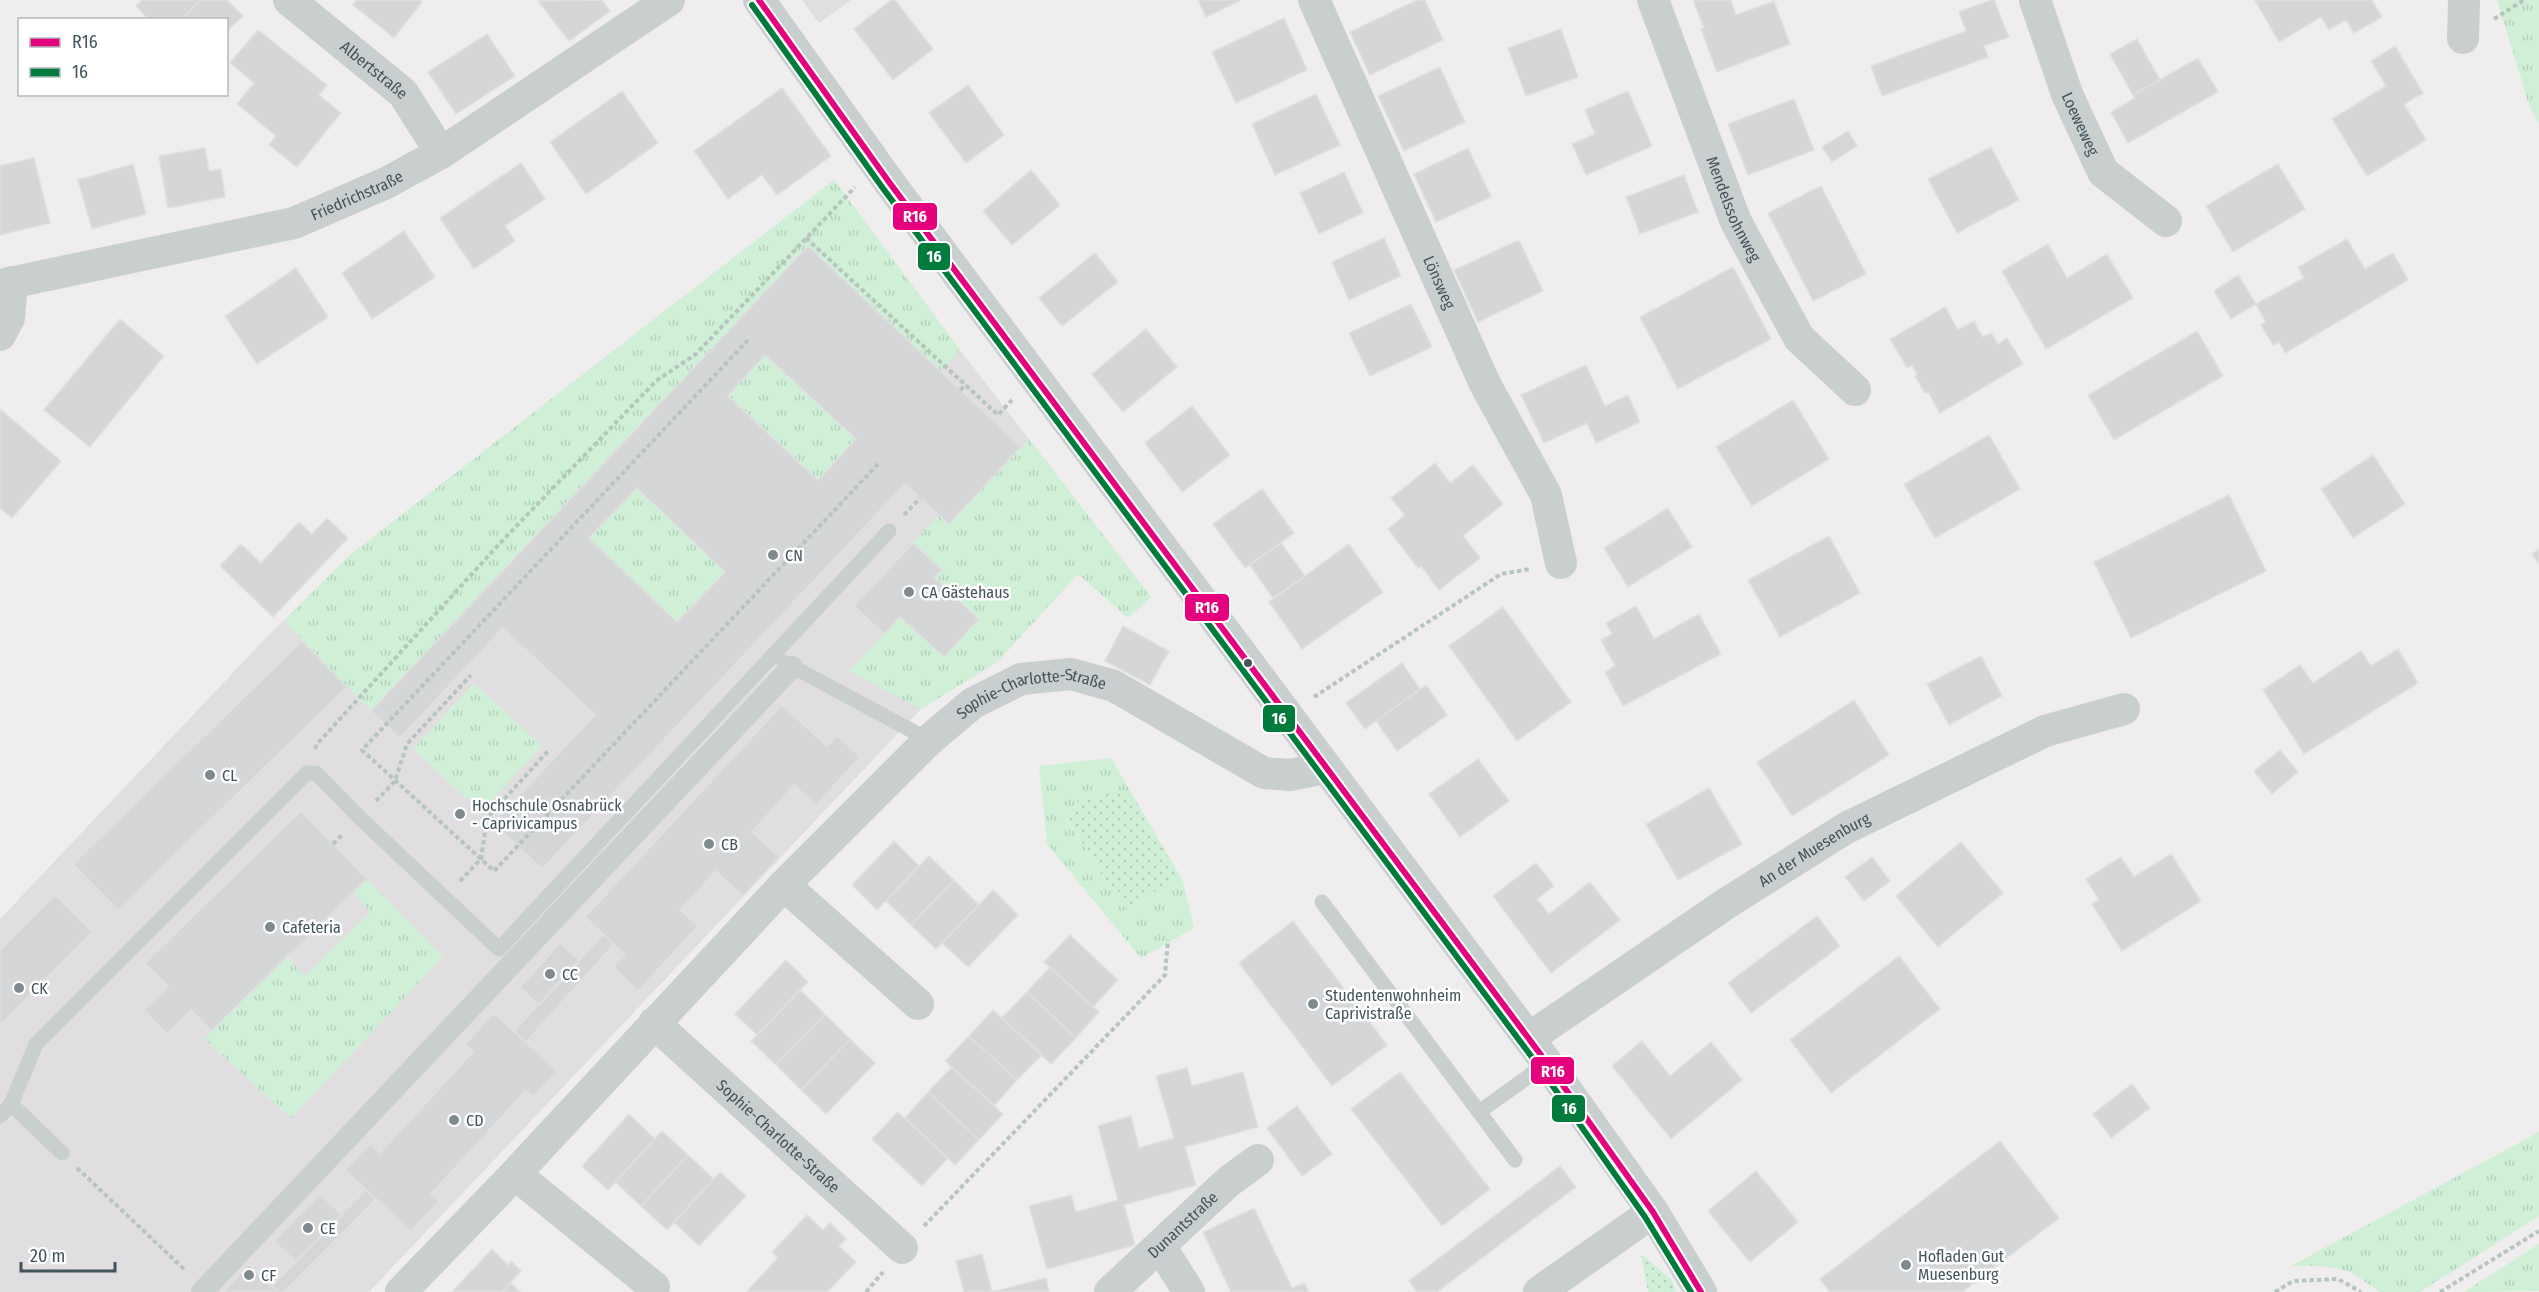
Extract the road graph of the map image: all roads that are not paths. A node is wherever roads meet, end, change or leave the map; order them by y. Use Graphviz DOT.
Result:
graph roads {
  1 [pos="289,0"];
  2 [pos="669,0"];
  3 [pos="759,0"];
  4 [pos="1314,0"];
  5 [pos="1653,0"];
  6 [pos="2034,0"];
  7 [pos="2464,0"];
  8 [pos="2463,38"];
  9 [pos="441,153"];
  10 [pos="2166,221"];
  11 [pos="6,283"];
  12 [pos="0,335"];
  13 [pos="1856,390"];
  14 [pos="889,531"];
  15 [pos="1561,563"];
  16 [pos="782,661"];
  17 [pos="2124,709"];
  18 [pos="929,740"];
  19 [pos="1325,768"];
  20 [pos="784,885"];
  21 [pos="1322,902"];
  22 [pos="918,1004"];
  23 [pos="654,1023"];
  24 [pos="1528,1038"];
  25 [pos="1547,1063"];
  26 [pos="5,1110"];
  27 [pos="1479,1112"];
  28 [pos="62,1153"];
  29 [pos="1258,1160"];
  30 [pos="1515,1161"];
  31 [pos="515,1174"];
  32 [pos="1653,1212"];
  33 [pos="1160,1246"];
  34 [pos="902,1248"];
  35 [pos="654,1287"];
  36 [pos="204,1290"];
  37 [pos="400,1292"];
  38 [pos="1110,1292"];
  39 [pos="1190,1292"];
  40 [pos="1539,1292"];
  41 [pos="1701,1292"];
  1 -- 9 [label="street, Albertstraße"];
  2 -- 9 [label="street, Friedrichstraße"];
  3 -- 19 [label="street"];
  4 -- 15 [label="street, Lönsweg"];
  5 -- 13 [label="street, Mendelssohnweg"];
  6 -- 10 [label="street, Loeweweg"];
  7 -- 8 [label="street"];
  9 -- 11 [label="street, Friedrichstraße"];
  11 -- 12 [label="street"];
  14 -- 16 [label="lane"];
  16 -- 18 [label="lane"];
  16 -- 26 [label="lane"];
  16 -- 36 [label="street"];
  17 -- 24 [label="street, An der Muesenburg"];
  18 -- 19 [label="street, Sophie-Charlotte-Straße"];
  18 -- 20 [label="street, Sophie-Charlotte-Straße"];
  19 -- 24 [label="street"];
  20 -- 22 [label="street"];
  20 -- 23 [label="street, Sophie-Charlotte-Straße"];
  21 -- 27 [label="lane"];
  23 -- 31 [label="street, Sophie-Charlotte-Straße"];
  23 -- 34 [label="street, Sophie-Charlotte-Straße"];
  24 -- 25 [label="street"];
  25 -- 27 [label="lane"];
  25 -- 32 [label="street"];
  26 -- 28 [label="lane"];
  27 -- 30 [label="lane"];
  29 -- 33 [label="street, Dunantstraße"];
  31 -- 35 [label="street"];
  31 -- 37 [label="street, Sophie-Charlotte-Straße"];
  32 -- 40 [label="street"];
  32 -- 41 [label="street"];
  33 -- 38 [label="street, Dunantstraße"];
  33 -- 39 [label="street"];
}
